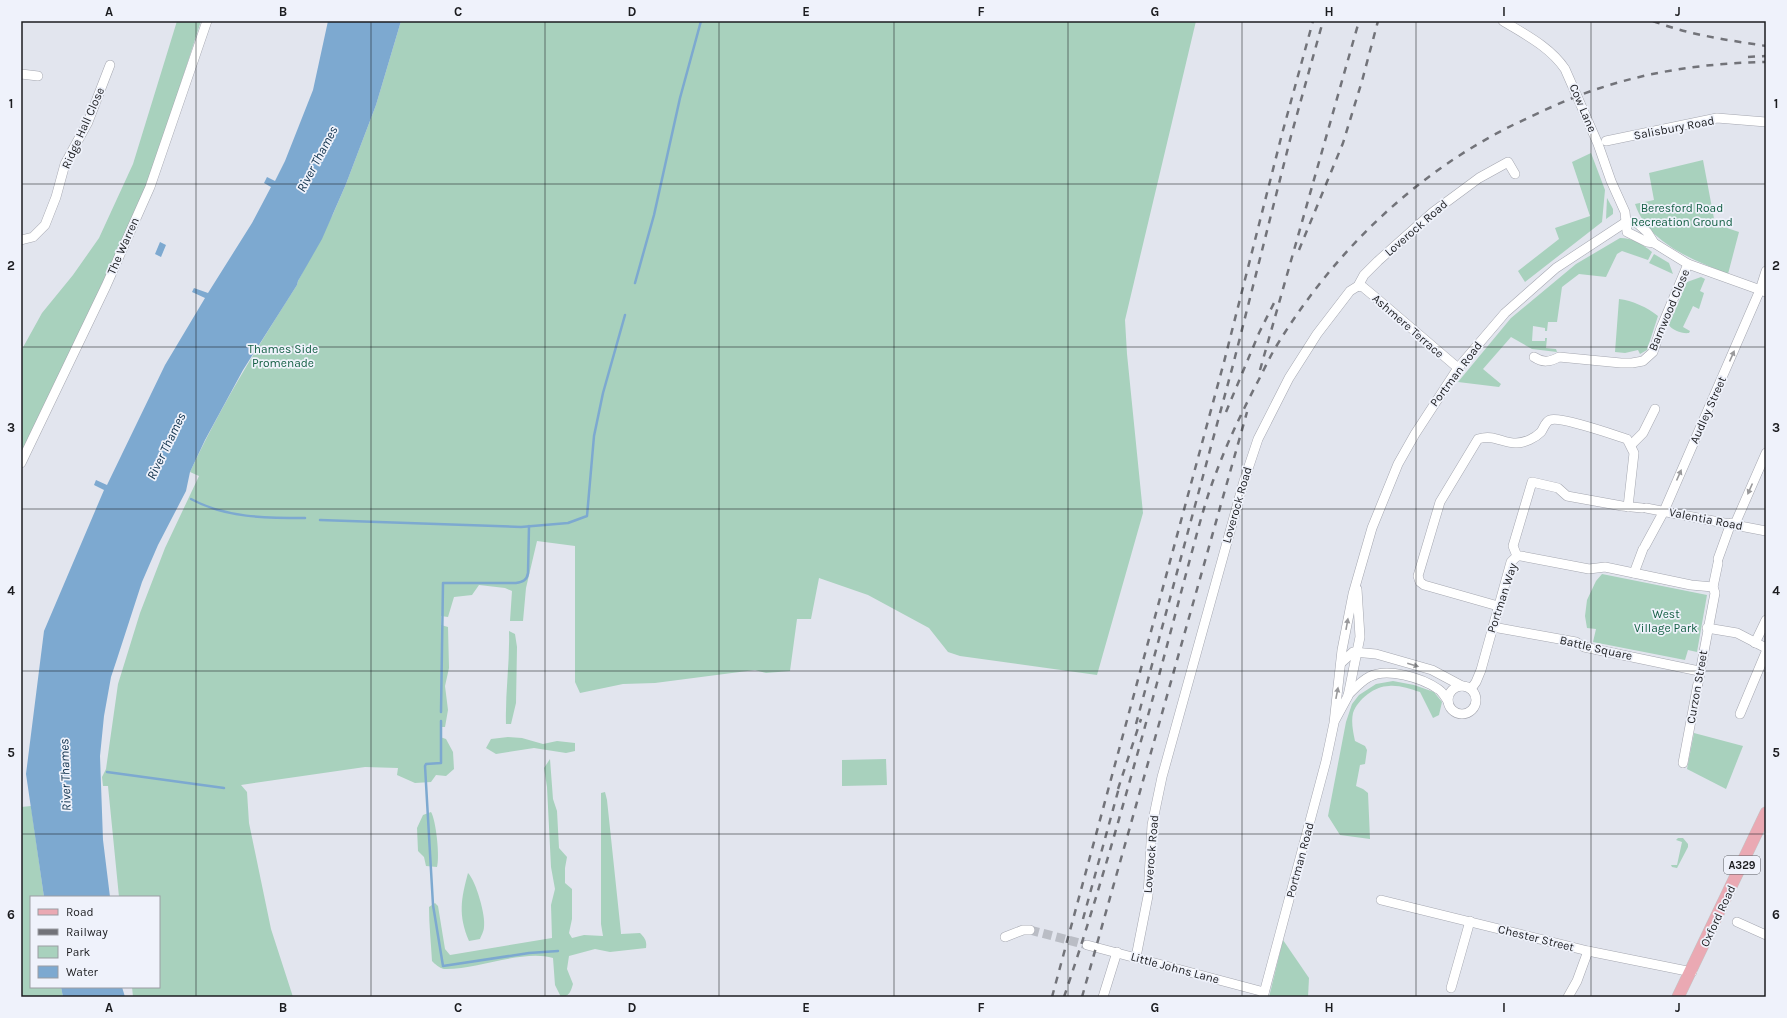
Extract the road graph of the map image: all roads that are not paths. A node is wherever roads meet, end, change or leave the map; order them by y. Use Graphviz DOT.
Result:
graph roads {
  1 [pos="207,21"];
  2 [pos="1503,21"];
  3 [pos="110,70"];
  4 [pos="21,74"];
  5 [pos="38,76"];
  6 [pos="1766,122"];
  7 [pos="1606,141"];
  8 [pos="1515,174"];
  9 [pos="1626,222"];
  10 [pos="21,240"];
  11 [pos="1688,264"];
  12 [pos="1766,271"];
  13 [pos="1358,286"];
  14 [pos="1763,291"];
  15 [pos="1534,357"];
  16 [pos="1458,368"];
  17 [pos="1655,409"];
  18 [pos="1631,445"];
  19 [pos="1766,453"];
  20 [pos="21,463"];
  21 [pos="1532,482"];
  22 [pos="1628,507"];
  23 [pos="1664,511"];
  24 [pos="1733,524"];
  25 [pos="1766,531"];
  26 [pos="1517,556"];
  27 [pos="1634,573"];
  28 [pos="1357,580"];
  29 [pos="1713,587"];
  30 [pos="1498,606"];
  31 [pos="1766,620"];
  32 [pos="1492,627"];
  33 [pos="1707,628"];
  34 [pos="1360,637"];
  35 [pos="1755,643"];
  36 [pos="1766,648"];
  37 [pos="1356,651"];
  38 [pos="1766,652"];
  39 [pos="1376,654"];
  40 [pos="1341,662"];
  41 [pos="1699,671"];
  42 [pos="1352,674"];
  43 [pos="1368,677"];
  44 [pos="1462,686"];
  45 [pos="1471,689"];
  46 [pos="1348,696"];
  47 [pos="1448,701"];
  48 [pos="1740,714"];
  49 [pos="1334,723"];
  50 [pos="1683,764"];
  51 [pos="1766,813"];
  52 [pos="1382,900"];
  53 [pos="1470,921"];
  54 [pos="1737,922"];
  55 [pos="1030,930"];
  56 [pos="1766,935"];
  57 [pos="1005,937"];
  58 [pos="1087,945"];
  59 [pos="1588,951"];
  60 [pos="1117,952"];
  61 [pos="1136,957"];
  62 [pos="1692,972"];
  63 [pos="1452,988"];
  64 [pos="1263,995"];
  65 [pos="1103,997"];
  66 [pos="1568,997"];
  67 [pos="1678,997"];
  1 -- 20 [label="street, The Warren"];
  2 -- 9 [label="street, Cow Lane"];
  3 -- 10 [label="street, Ridge Hall Close"];
  4 -- 5 [label="street"];
  6 -- 7 [label="street, Salisbury Road"];
  8 -- 13 [label="street, Loverock Road"];
  9 -- 11 [label="street"];
  9 -- 16 [label="street, Portman Road"];
  11 -- 14 [label="street"];
  11 -- 15 [label="street, Barnwood Close"];
  12 -- 14 [label="street, Audley Street"];
  13 -- 16 [label="street, Ashmere Terrace"];
  13 -- 61 [label="street, Loverock Road"];
  23 -- 14 [label="street, Audley Street, one-way"];
  16 -- 28 [label="street, Portman Road"];
  17 -- 18 [label="street"];
  18 -- 22 [label="street"];
  18 -- 30 [label="street"];
  19 -- 24 [label="street, Curzon Street, one-way"];
  21 -- 22 [label="street, Valentia Road"];
  21 -- 26 [label="street, Portman Way"];
  22 -- 23 [label="street, Valentia Road"];
  23 -- 24 [label="street, Valentia Road"];
  23 -- 27 [label="street, Audley Street"];
  24 -- 25 [label="street, Valentia Road"];
  24 -- 29 [label="street, Curzon Street"];
  26 -- 27 [label="street"];
  26 -- 30 [label="street, Portman Way"];
  27 -- 29 [label="street"];
  28 -- 34 [label="street, Portman Road"];
  40 -- 28 [label="street, Portman Road, one-way"];
  29 -- 33 [label="street, Curzon Street"];
  30 -- 32 [label="street, Portman Way"];
  31 -- 35 [label="street"];
  32 -- 41 [label="street, Battle Square"];
  32 -- 45 [label="street, Portman Way"];
  33 -- 35 [label="street"];
  33 -- 41 [label="street, Curzon Street"];
  34 -- 37 [label="street, Portman Road"];
  34 -- 39 [label="street"];
  35 -- 36 [label="street"];
  37 -- 39 [label="street"];
  37 -- 40 [label="street"];
  37 -- 42 [label="street, Portman Road"];
  38 -- 48 [label="street"];
  39 -- 44 [label="street, one-way"];
  40 -- 42 [label="street"];
  49 -- 40 [label="street, Portman Road, one-way"];
  41 -- 50 [label="street, Curzon Street"];
  42 -- 43 [label="street"];
  42 -- 46 [label="street, Portman Road"];
  43 -- 46 [label="street"];
  43 -- 47 [label="street"];
  44 -- 45 [label="street"];
  44 -- 47 [label="street"];
  45 -- 47 [label="street"];
  46 -- 49 [label="street, Portman Road"];
  49 -- 64 [label="street, Portman Road"];
  51 -- 62 [label="main road, Oxford Road / A329"];
  52 -- 53 [label="street, Chester Street"];
  53 -- 59 [label="street, Chester Street"];
  53 -- 63 [label="street"];
  54 -- 56 [label="street"];
  55 -- 57 [label="street"];
  58 -- 60 [label="street, Little Johns Lane"];
  59 -- 62 [label="street, Chester Street"];
  59 -- 66 [label="street"];
  60 -- 61 [label="street, Little Johns Lane"];
  60 -- 65 [label="street"];
  61 -- 64 [label="street, Little Johns Lane"];
  62 -- 67 [label="main road, Oxford Road / A329"];
}
